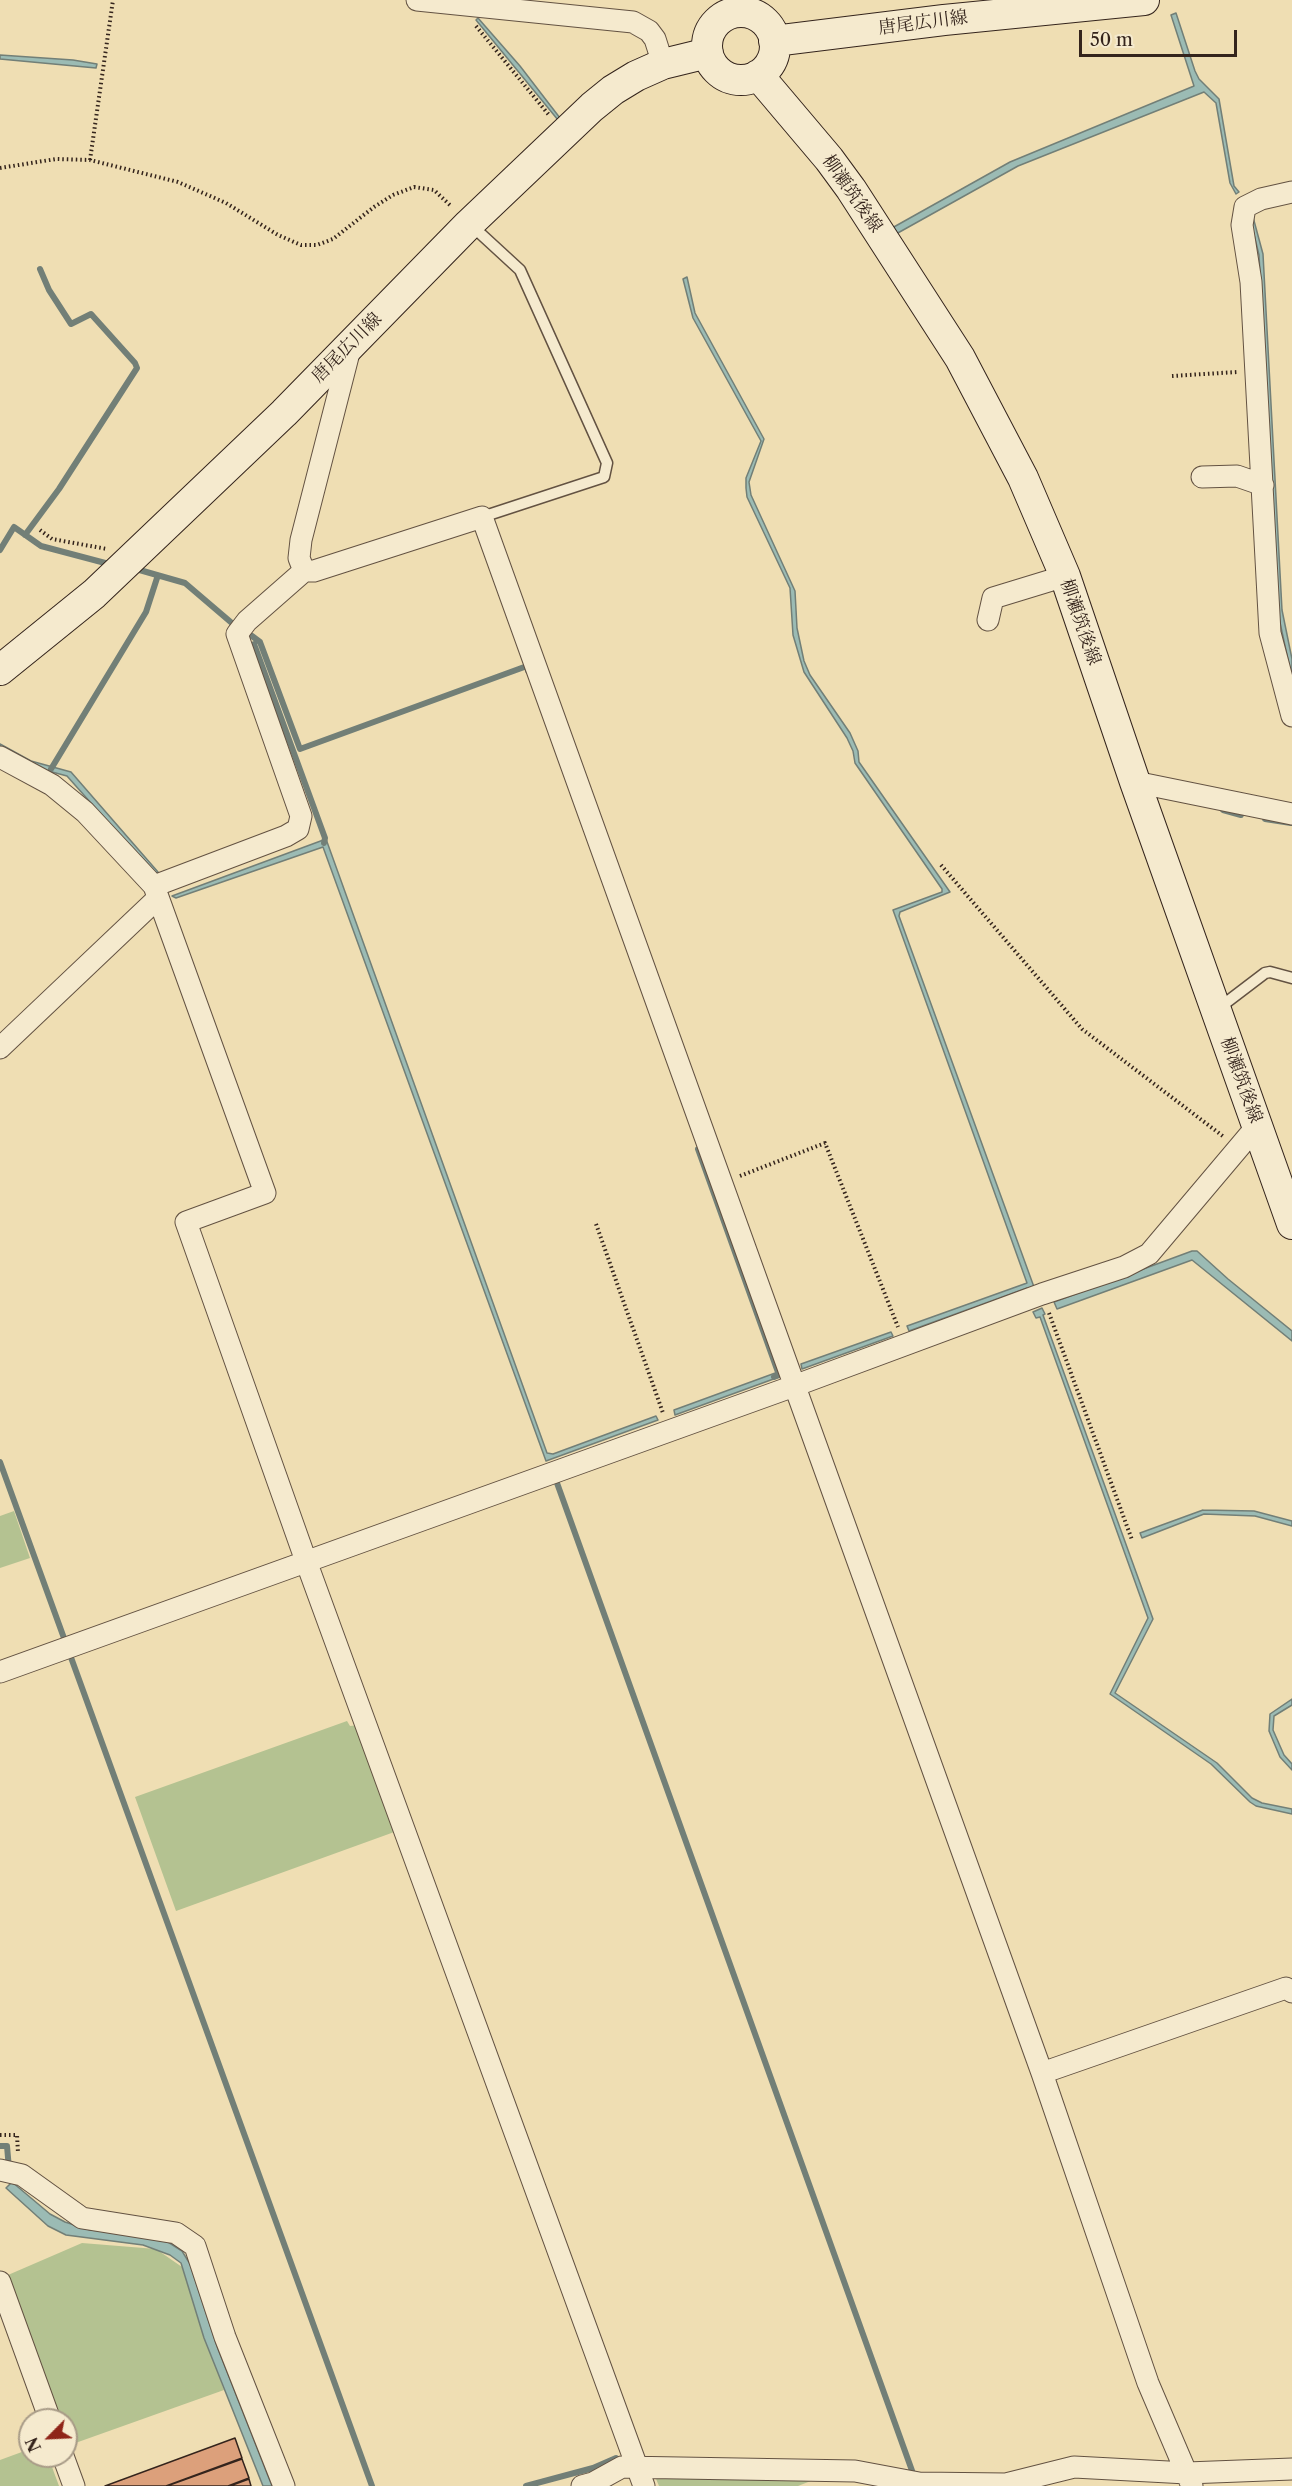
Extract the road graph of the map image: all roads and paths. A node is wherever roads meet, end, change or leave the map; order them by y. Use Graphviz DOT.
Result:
graph roads {
  1 [pos="113,0"];
  2 [pos="417,0"];
  3 [pos="1144,0"];
  4 [pos="447,2"];
  5 [pos="1057,4"];
  6 [pos="720,8"];
  7 [pos="774,41"];
  8 [pos="708,53"];
  9 [pos="663,64"];
  10 [pos="758,75"];
  11 [pos="565,134"];
  12 [pos="90,160"];
  13 [pos="0,168"];
  14 [pos="1292,192"];
  15 [pos="470,224"];
  16 [pos="352,343"];
  17 [pos="1257,370"];
  18 [pos="1172,376"];
  19 [pos="1202,477"];
  20 [pos="1263,485"];
  21 [pos="482,517"];
  22 [pos="40,530"];
  23 [pos="135,554"];
  24 [pos="304,571"];
  25 [pos="1065,576"];
  26 [pos="988,620"];
  27 [pos="0,670"];
  28 [pos="1292,716"];
  29 [pos="0,757"];
  30 [pos="1134,782"];
  31 [pos="1292,814"];
  32 [pos="942,865"];
  33 [pos="156,892"];
  34 [pos="1292,978"];
  35 [pos="1216,1010"];
  36 [pos="0,1048"];
  37 [pos="1248,1137"];
  38 [pos="720,1184"];
  39 [pos="596,1224"];
  40 [pos="1292,1224"];
  41 [pos="1042,1294"];
  42 [pos="905,1345"];
  43 [pos="794,1386"];
  44 [pos="669,1431"];
  45 [pos="1132,1540"];
  46 [pos="306,1561"];
  47 [pos="0,1672"];
  48 [pos="1292,1992"];
  49 [pos="1042,2073"];
  50 [pos="0,2135"];
  51 [pos="10,2173"];
  52 [pos="0,2282"];
  53 [pos="46,2408"];
  54 [pos="67,2468"];
  55 [pos="1292,2469"];
  56 [pos="640,2477"];
  57 [pos="1189,2479"];
  58 [pos="74,2486"];
  59 [pos="284,2486"];
  60 [pos="582,2486"];
  1 -- 12 [label="path"];
  2 -- 4 [label="street"];
  3 -- 5 [label="main road, 唐尾広川線"];
  4 -- 9 [label="street"];
  4 -- 11 [label="path"];
  5 -- 7 [label="main road, 唐尾広川線"];
  6 -- 7 [label="main road"];
  6 -- 8 [label="main road"];
  7 -- 10 [label="main road"];
  8 -- 9 [label="main road, 唐尾広川線"];
  8 -- 10 [label="main road"];
  9 -- 11 [label="main road, 唐尾広川線"];
  10 -- 25 [label="main road, 柳瀬筑後線"];
  11 -- 15 [label="main road, 唐尾広川線"];
  12 -- 13 [label="path"];
  12 -- 15 [label="path"];
  14 -- 17 [label="street"];
  15 -- 16 [label="main road, 唐尾広川線"];
  15 -- 21 [label="lane"];
  16 -- 23 [label="main road, 唐尾広川線"];
  16 -- 24 [label="street"];
  17 -- 18 [label="path"];
  17 -- 20 [label="street"];
  19 -- 20 [label="street"];
  20 -- 28 [label="street"];
  21 -- 24 [label="street"];
  21 -- 38 [label="street"];
  22 -- 23 [label="path"];
  23 -- 27 [label="main road, 唐尾広川線"];
  24 -- 33 [label="street"];
  25 -- 26 [label="street"];
  25 -- 30 [label="main road, 柳瀬筑後線"];
  29 -- 33 [label="street"];
  30 -- 31 [label="street"];
  30 -- 35 [label="main road, 柳瀬筑後線"];
  32 -- 37 [label="path"];
  33 -- 36 [label="street"];
  33 -- 46 [label="street"];
  34 -- 35 [label="lane"];
  35 -- 37 [label="main road, 柳瀬筑後線"];
  37 -- 40 [label="main road, 柳瀬筑後線"];
  37 -- 41 [label="street"];
  38 -- 42 [label="path"];
  38 -- 43 [label="street"];
  39 -- 44 [label="path"];
  41 -- 42 [label="street"];
  41 -- 45 [label="path"];
  42 -- 43 [label="street"];
  43 -- 44 [label="street"];
  43 -- 49 [label="street"];
  44 -- 46 [label="street"];
  46 -- 47 [label="street"];
  46 -- 56 [label="street"];
  48 -- 49 [label="street"];
  49 -- 57 [label="street"];
  50 -- 51 [label="path"];
  51 -- 59 [label="street"];
  52 -- 53 [label="street"];
  54 -- 58 [label="street"];
  55 -- 57 [label="street"];
  56 -- 57 [label="street"];
  56 -- 60 [label="street"];
}
